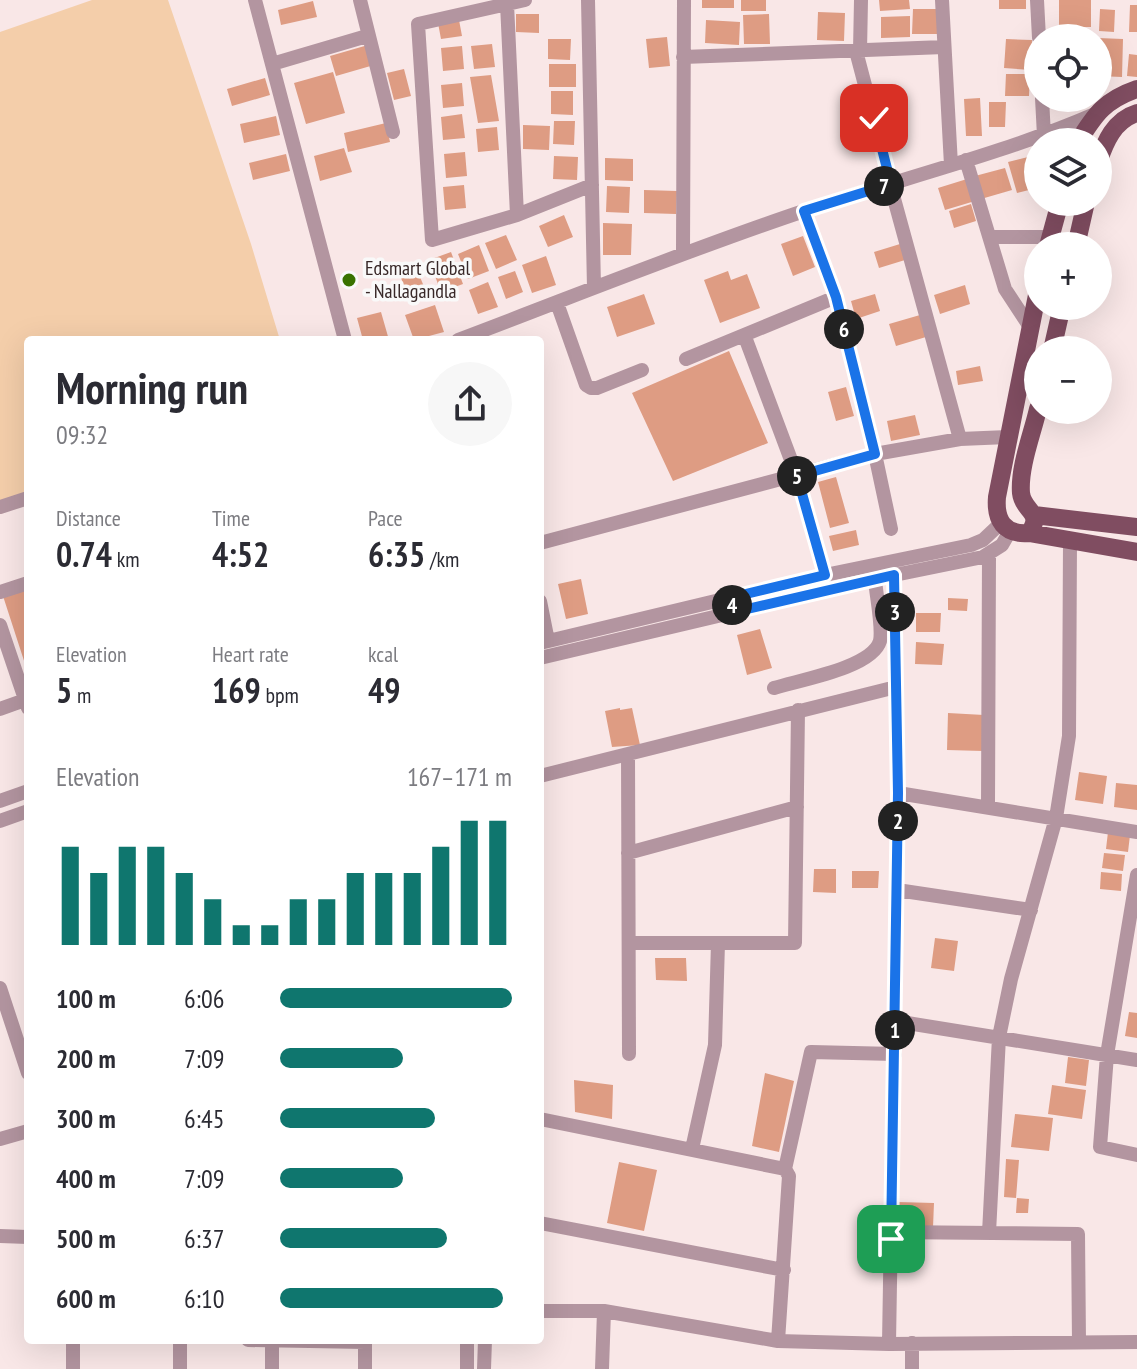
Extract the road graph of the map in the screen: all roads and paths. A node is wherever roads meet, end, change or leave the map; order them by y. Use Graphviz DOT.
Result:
graph roads {
  1 [pos="255,0"];
  2 [pos="360,0"];
  3 [pos="525,0"];
  4 [pos="588,0"];
  5 [pos="684,0"];
  6 [pos="861,0"];
  7 [pos="942,0"];
  8 [pos="1037,0"];
  9 [pos="507,4"];
  10 [pos="1038,24"];
  11 [pos="367,36"];
  12 [pos="944,47"];
  13 [pos="858,51"];
  14 [pos="683,57"];
  15 [pos="272,64"];
  16 [pos="1137,89"];
  17 [pos="1137,113"];
  18 [pos="1095,114"];
  19 [pos="1062,128"];
  20 [pos="1086,128"];
  21 [pos="393,132"];
  22 [pos="1112,132"];
  23 [pos="1024,141"];
  24 [pos="966,160"];
  25 [pos="951,165"];
  26 [pos="890,184"];
  27 [pos="592,185"];
  28 [pos="804,211"];
  29 [pos="517,215"];
  30 [pos="990,237"];
  31 [pos="1024,239"];
  32 [pos="683,252"];
  33 [pos="594,288"];
  34 [pos="836,297"];
  35 [pos="557,303"];
  36 [pos="1032,320"];
  37 [pos="1030,327"];
  38 [pos="344,336"];
  39 [pos="469,336"];
  40 [pos="745,337"];
  41 [pos="686,359"];
  42 [pos="642,370"];
  43 [pos="1035,424"];
  44 [pos="1008,437"];
  45 [pos="960,439"];
  46 [pos="875,454"];
  47 [pos="797,476"];
  48 [pos="24,499"];
  49 [pos="0,507"];
  50 [pos="1019,525"];
  51 [pos="1137,527"];
  52 [pos="891,529"];
  53 [pos="544,542"];
  54 [pos="1070,542"];
  55 [pos="1137,552"];
  56 [pos="989,555"];
  57 [pos="825,575"];
  58 [pos="894,575"];
  59 [pos="875,579"];
  60 [pos="24,584"];
  61 [pos="0,592"];
  62 [pos="731,605"];
  63 [pos="0,625"];
  64 [pos="544,642"];
  65 [pos="544,657"];
  66 [pos="896,687"];
  67 [pos="774,688"];
  68 [pos="24,695"];
  69 [pos="24,705"];
  70 [pos="0,709"];
  71 [pos="798,710"];
  72 [pos="628,754"];
  73 [pos="544,775"];
  74 [pos="24,792"];
  75 [pos="898,793"];
  76 [pos="0,801"];
  77 [pos="988,806"];
  78 [pos="797,807"];
  79 [pos="24,812"];
  80 [pos="1056,818"];
  81 [pos="0,821"];
  82 [pos="1137,832"];
  83 [pos="628,853"];
  84 [pos="1137,875"];
  85 [pos="897,890"];
  86 [pos="1031,910"];
  87 [pos="629,943"];
  88 [pos="718,943"];
  89 [pos="0,988"];
  90 [pos="895,1021"];
  91 [pos="999,1037"];
  92 [pos="629,1054"];
  93 [pos="895,1054"];
  94 [pos="1107,1055"];
  95 [pos="1137,1060"];
  96 [pos="24,1061"];
  97 [pos="544,1120"];
  98 [pos="24,1132"];
  99 [pos="0,1139"];
  100 [pos="692,1149"];
  101 [pos="1137,1155"];
  102 [pos="785,1169"];
  103 [pos="544,1224"];
  104 [pos="891,1232"];
  105 [pos="989,1233"];
  106 [pos="0,1236"];
  107 [pos="24,1237"];
  108 [pos="784,1270"];
  109 [pos="544,1311"];
  110 [pos="604,1311"];
  111 [pos="778,1341"];
  112 [pos="1079,1342"];
  113 [pos="1137,1342"];
  114 [pos="912,1343"];
  115 [pos="73,1344"];
  116 [pos="180,1344"];
  117 [pos="272,1344"];
  118 [pos="365,1344"];
  119 [pos="467,1344"];
  120 [pos="485,1344"];
  121 [pos="889,1344"];
  122 [pos="73,1369"];
  123 [pos="180,1369"];
  124 [pos="272,1369"];
  125 [pos="365,1369"];
  126 [pos="467,1369"];
  127 [pos="484,1369"];
  128 [pos="602,1369"];
  129 [pos="912,1369"];
  1 -- 15 [label="street"];
  2 -- 11 [label="street"];
  3 -- 9 [label="street"];
  4 -- 27 [label="street"];
  5 -- 14 [label="street"];
  6 -- 13 [label="street"];
  7 -- 12 [label="street"];
  8 -- 10 [label="street"];
  9 -- 29 [label="street"];
  9 -- 29 [label="street"];
  11 -- 15 [label="street"];
  11 -- 21 [label="street"];
  12 -- 13 [label="street"];
  12 -- 25 [label="street"];
  13 -- 14 [label="street"];
  13 -- 26 [label="street"];
  14 -- 32 [label="street"];
  15 -- 38 [label="street"];
  16 -- 18 [label="main road"];
  17 -- 22 [label="main road"];
  18 -- 19 [label="street"];
  18 -- 20 [label="main road"];
  23 -- 24 [label="street"];
  24 -- 25 [label="street"];
  24 -- 30 [label="street"];
  25 -- 26 [label="street"];
  26 -- 28 [label="street"];
  26 -- 45 [label="street"];
  27 -- 29 [label="street"];
  27 -- 33 [label="street"];
  28 -- 32 [label="street"];
  28 -- 34 [label="street"];
  30 -- 31 [label="street"];
  30 -- 37 [label="street"];
  32 -- 33 [label="street"];
  33 -- 35 [label="street"];
  34 -- 40 [label="street"];
  34 -- 46 [label="street"];
  35 -- 39 [label="street"];
  35 -- 42 [label="street"];
  36 -- 37 [label="main road"];
  37 -- 44 [label="main road"];
  40 -- 41 [label="street"];
  40 -- 47 [label="street"];
  43 -- 50 [label="main road"];
  44 -- 45 [label="street"];
  44 -- 50 [label="main road"];
  45 -- 46 [label="street"];
  46 -- 47 [label="street"];
  46 -- 52 [label="street"];
  47 -- 53 [label="street"];
  47 -- 57 [label="street"];
  48 -- 49 [label="street"];
  50 -- 51 [label="main road"];
  50 -- 54 [label="main road"];
  50 -- 56 [label="street"];
  50 -- 57 [label="street"];
  54 -- 55 [label="main road"];
  54 -- 80 [label="street"];
  56 -- 58 [label="street"];
  56 -- 77 [label="street"];
  57 -- 62 [label="street"];
  58 -- 59 [label="street"];
  58 -- 66 [label="street"];
  59 -- 62 [label="street"];
  59 -- 67 [label="street"];
  60 -- 61 [label="street"];
  62 -- 64 [label="street"];
  62 -- 65 [label="street"];
  63 -- 68 [label="street"];
  66 -- 71 [label="street"];
  66 -- 75 [label="street"];
  69 -- 70 [label="street"];
  71 -- 72 [label="street"];
  71 -- 78 [label="street"];
  72 -- 73 [label="street"];
  72 -- 83 [label="street"];
  74 -- 76 [label="street"];
  75 -- 77 [label="street"];
  75 -- 85 [label="street"];
  77 -- 80 [label="street"];
  78 -- 83 [label="street"];
  78 -- 88 [label="street"];
  79 -- 81 [label="street"];
  80 -- 82 [label="street"];
  80 -- 86 [label="street"];
  83 -- 87 [label="street"];
  84 -- 94 [label="street"];
  85 -- 86 [label="street"];
  85 -- 90 [label="street"];
  86 -- 91 [label="street"];
  87 -- 88 [label="street"];
  87 -- 92 [label="street"];
  88 -- 100 [label="street"];
  89 -- 96 [label="street"];
  90 -- 91 [label="street"];
  90 -- 93 [label="street"];
  91 -- 94 [label="street"];
  91 -- 105 [label="street"];
  93 -- 102 [label="street"];
  93 -- 104 [label="street"];
  94 -- 95 [label="street"];
  94 -- 101 [label="street"];
  97 -- 100 [label="street"];
  98 -- 99 [label="street"];
  100 -- 102 [label="street"];
  102 -- 108 [label="street"];
  103 -- 108 [label="street"];
  104 -- 105 [label="street"];
  104 -- 121 [label="street"];
  105 -- 112 [label="street"];
  106 -- 107 [label="street"];
  108 -- 111 [label="street"];
  109 -- 110 [label="street"];
  110 -- 111 [label="street"];
  110 -- 128 [label="street"];
  111 -- 121 [label="street"];
  112 -- 113 [label="street"];
  112 -- 114 [label="street"];
  114 -- 121 [label="street"];
  114 -- 129 [label="street"];
  115 -- 122 [label="street"];
  116 -- 123 [label="street"];
  117 -- 124 [label="street"];
  118 -- 125 [label="street"];
  119 -- 126 [label="street"];
  120 -- 127 [label="street"];
}
